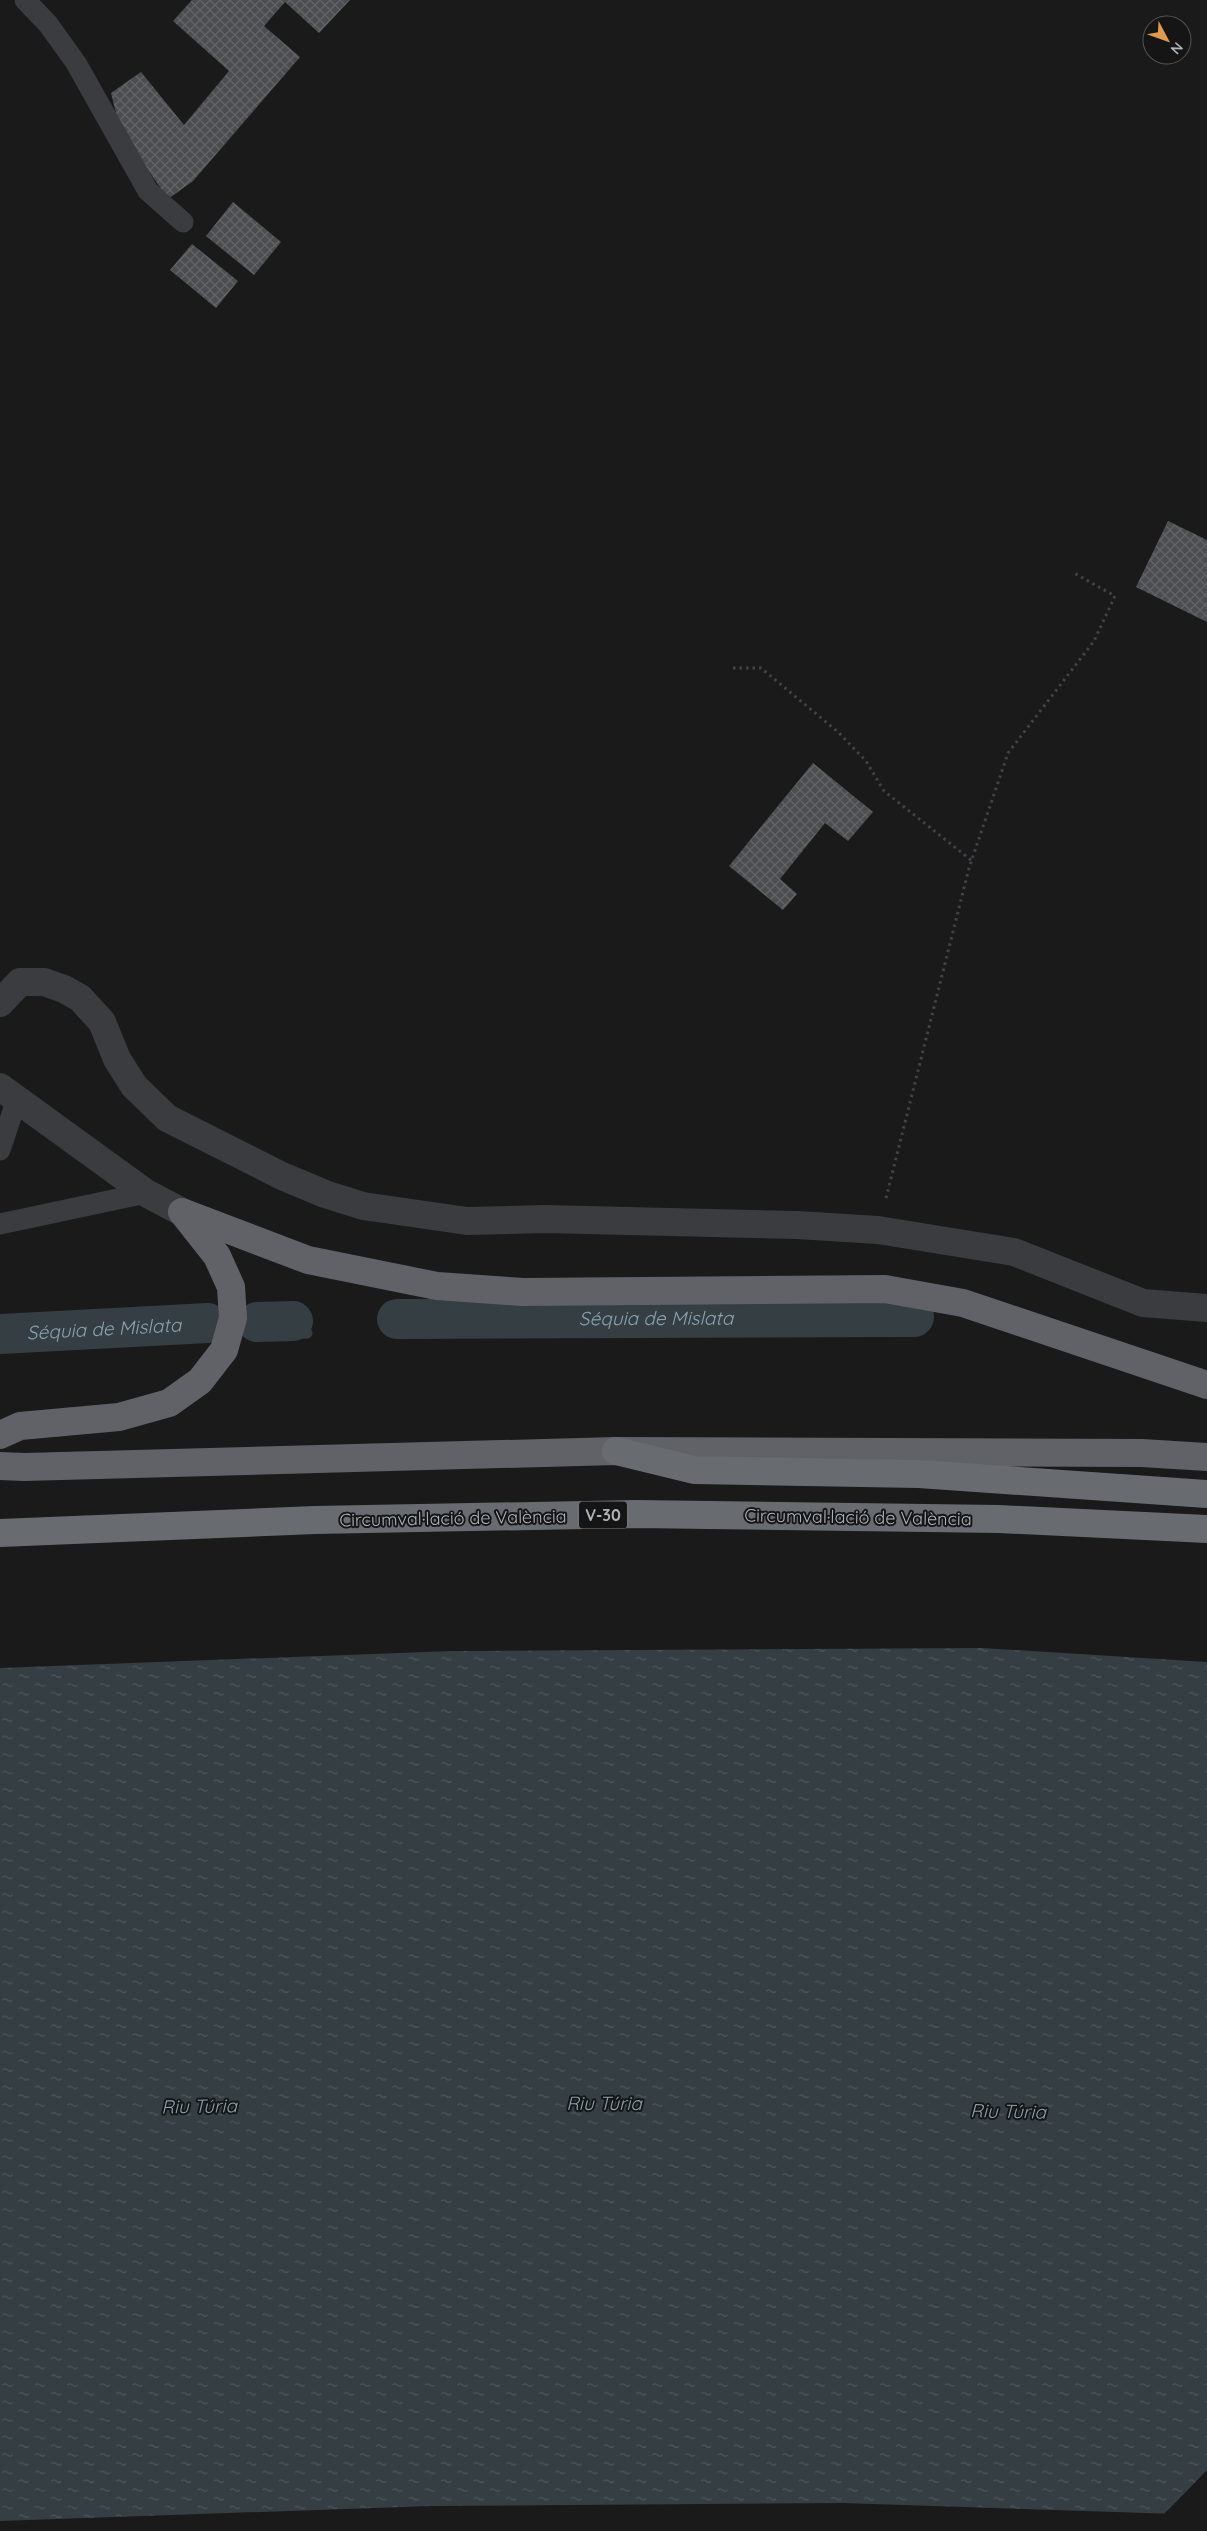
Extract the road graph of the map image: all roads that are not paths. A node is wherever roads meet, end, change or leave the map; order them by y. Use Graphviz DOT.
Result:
graph roads {
  1 [pos="25,0"];
  2 [pos="183,222"];
  3 [pos="0,1003"];
  4 [pos="9,1093"];
  5 [pos="0,1150"];
  6 [pos="146,1193"];
  7 [pos="182,1212"];
  8 [pos="0,1224"];
  9 [pos="1207,1308"];
  10 [pos="1207,1385"];
  11 [pos="0,1435"];
  12 [pos="616,1451"];
  13 [pos="1207,1457"];
  14 [pos="0,1466"];
  15 [pos="1207,1494"];
  16 [pos="1207,1529"];
  17 [pos="0,1534"];
  1 -- 2 [label="lane"];
  3 -- 9 [label="street"];
  4 -- 5 [label="lane"];
  4 -- 6 [label="street"];
  6 -- 7 [label="street"];
  6 -- 8 [label="lane"];
  7 -- 10 [label="highway"];
  7 -- 11 [label="highway"];
  12 -- 13 [label="highway"];
  12 -- 14 [label="highway"];
  12 -- 15 [label="highway"];
  16 -- 17 [label="highway, Circumval·lació de València / V-30"];
}
